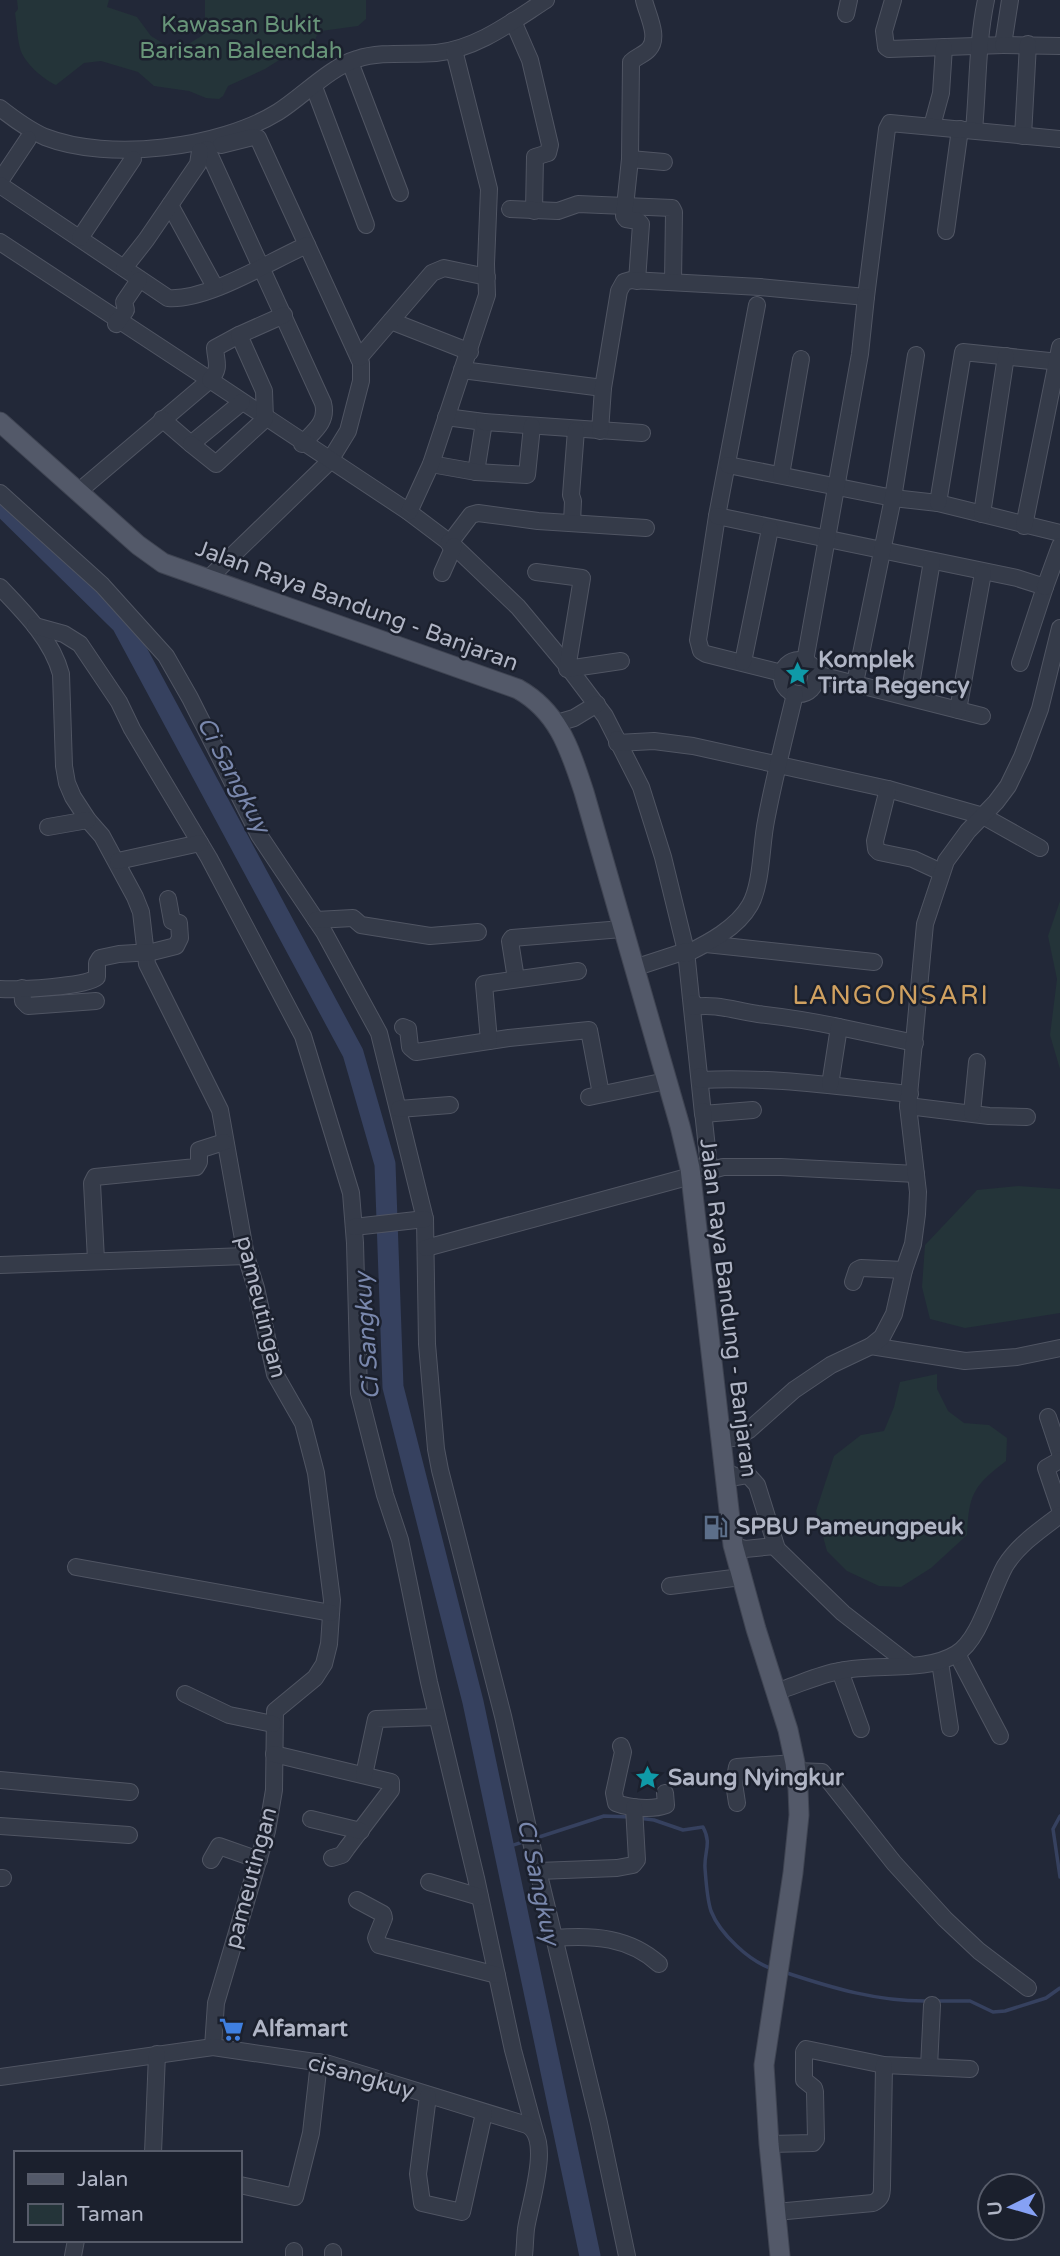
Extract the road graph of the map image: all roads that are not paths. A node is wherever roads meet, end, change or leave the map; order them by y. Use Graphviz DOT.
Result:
graph roads {
  1 [pos="546,0"];
  2 [pos="644,0"];
  3 [pos="893,0"];
  4 [pos="986,0"];
  5 [pos="1010,0"];
  6 [pos="513,21"];
  7 [pos="1028,44"];
  8 [pos="1003,45"];
  9 [pos="1060,46"];
  10 [pos="944,47"];
  11 [pos="978,47"];
  12 [pos="454,50"];
  13 [pos="350,62"];
  14 [pos="314,87"];
  15 [pos="0,108"];
  16 [pos="0,121"];
  17 [pos="932,126"];
  18 [pos="967,130"];
  19 [pos="1023,136"];
  20 [pos="28,139"];
  21 [pos="1060,139"];
  22 [pos="203,150"];
  23 [pos="132,159"];
  24 [pos="630,159"];
  25 [pos="664,162"];
  26 [pos="0,183"];
  27 [pos="400,192"];
  28 [pos="170,205"];
  29 [pos="624,206"];
  30 [pos="510,209"];
  31 [pos="534,211"];
  32 [pos="366,225"];
  33 [pos="946,231"];
  34 [pos="80,238"];
  35 [pos="0,242"];
  36 [pos="307,245"];
  37 [pos="261,267"];
  38 [pos="124,268"];
  39 [pos="487,277"];
  40 [pos="139,280"];
  41 [pos="637,281"];
  42 [pos="673,282"];
  43 [pos="215,287"];
  44 [pos="866,297"];
  45 [pos="758,305"];
  46 [pos="284,315"];
  47 [pos="117,321"];
  48 [pos="391,321"];
  49 [pos="239,335"];
  50 [pos="470,352"];
  51 [pos="916,355"];
  52 [pos="1006,356"];
  53 [pos="1059,357"];
  54 [pos="359,358"];
  55 [pos="801,359"];
  56 [pos="462,370"];
  57 [pos="210,380"];
  58 [pos="603,388"];
  59 [pos="243,402"];
  60 [pos="446,417"];
  61 [pos="162,419"];
  62 [pos="265,419"];
  63 [pos="0,422"];
  64 [pos="484,422"];
  65 [pos="532,426"];
  66 [pos="576,429"];
  67 [pos="600,431"];
  68 [pos="642,433"];
  69 [pos="302,442"];
  70 [pos="191,444"];
  71 [pos="329,461"];
  72 [pos="431,464"];
  73 [pos="728,465"];
  74 [pos="476,472"];
  75 [pos="781,475"];
  76 [pos="837,485"];
  77 [pos="78,492"];
  78 [pos="0,493"];
  79 [pos="893,498"];
  80 [pos="938,503"];
  81 [pos="409,512"];
  82 [pos="982,514"];
  83 [pos="717,516"];
  84 [pos="572,523"];
  85 [pos="1024,526"];
  86 [pos="646,528"];
  87 [pos="770,529"];
  88 [pos="1060,533"];
  89 [pos="825,538"];
  90 [pos="452,544"];
  91 [pos="1060,546"];
  92 [pos="882,551"];
  93 [pos="932,561"];
  94 [pos="536,572"];
  95 [pos="442,573"];
  96 [pos="983,573"];
  97 [pos="208,579"];
  98 [pos="0,587"];
  99 [pos="1045,587"];
  100 [pos="35,626"];
  101 [pos="1060,628"];
  102 [pos="621,661"];
  103 [pos="743,662"];
  104 [pos="1020,663"];
  105 [pos="568,667"];
  106 [pos="811,667"];
  107 [pos="782,673"];
  108 [pos="855,683"];
  109 [pos="795,694"];
  110 [pos="909,696"];
  111 [pos="597,704"];
  112 [pos="958,710"];
  113 [pos="982,716"];
  114 [pos="557,723"];
  115 [pos="617,739"];
  116 [pos="778,766"];
  117 [pos="888,789"];
  118 [pos="983,816"];
  119 [pos="88,820"];
  120 [pos="48,827"];
  121 [pos="200,843"];
  122 [pos="1040,848"];
  123 [pos="117,861"];
  124 [pos="941,872"];
  125 [pos="168,899"];
  126 [pos="316,920"];
  127 [pos="622,929"];
  128 [pos="478,932"];
  129 [pos="706,944"];
  130 [pos="687,951"];
  131 [pos="145,953"];
  132 [pos="874,962"];
  133 [pos="634,968"];
  134 [pos="578,971"];
  135 [pos="516,979"];
  136 [pos="22,988"];
  137 [pos="0,989"];
  138 [pos="96,1000"];
  139 [pos="694,1003"];
  140 [pos="403,1027"];
  141 [pos="839,1027"];
  142 [pos="489,1041"];
  143 [pos="915,1043"];
  144 [pos="977,1062"];
  145 [pos="700,1076"];
  146 [pos="666,1081"];
  147 [pos="830,1085"];
  148 [pos="909,1100"];
  149 [pos="450,1105"];
  150 [pos="399,1109"];
  151 [pos="753,1110"];
  152 [pos="703,1111"];
  153 [pos="972,1113"];
  154 [pos="1027,1117"];
  155 [pos="224,1142"];
  156 [pos="697,1171"];
  157 [pos="916,1174"];
  158 [pos="422,1219"];
  159 [pos="357,1226"];
  160 [pos="426,1248"];
  161 [pos="246,1256"];
  162 [pos="96,1260"];
  163 [pos="0,1265"];
  164 [pos="904,1270"];
  165 [pos="853,1282"];
  166 [pos="871,1346"];
  167 [pos="1060,1348"];
  168 [pos="1048,1417"];
  169 [pos="720,1438"];
  170 [pos="1060,1452"];
  171 [pos="1060,1460"];
  172 [pos="724,1471"];
  173 [pos="1060,1509"];
  174 [pos="1060,1515"];
  175 [pos="733,1545"];
  176 [pos="775,1546"];
  177 [pos="76,1567"];
  178 [pos="741,1577"];
  179 [pos="670,1586"];
  180 [pos="331,1613"];
  181 [pos="957,1654"];
  182 [pos="940,1662"];
  183 [pos="909,1665"];
  184 [pos="840,1671"];
  185 [pos="775,1689"];
  186 [pos="185,1694"];
  187 [pos="437,1717"];
  188 [pos="274,1724"];
  189 [pos="950,1728"];
  190 [pos="861,1729"];
  191 [pos="1000,1736"];
  192 [pos="621,1746"];
  193 [pos="274,1754"];
  194 [pos="796,1767"];
  195 [pos="364,1775"];
  196 [pos="0,1780"];
  197 [pos="130,1792"];
  198 [pos="665,1794"];
  199 [pos="737,1803"];
  200 [pos="634,1813"];
  201 [pos="311,1819"];
  202 [pos="0,1826"];
  203 [pos="360,1831"];
  204 [pos="129,1835"];
  205 [pos="331,1858"];
  206 [pos="211,1860"];
  207 [pos="259,1860"];
  208 [pos="538,1871"];
  209 [pos="429,1882"];
  210 [pos="480,1897"];
  211 [pos="357,1900"];
  212 [pos="555,1938"];
  213 [pos="659,1964"];
  214 [pos="497,1975"];
  215 [pos="1028,1988"];
  216 [pos="932,2005"];
  217 [pos="213,2047"];
  218 [pos="157,2053"];
  219 [pos="319,2062"];
  220 [pos="884,2065"];
  221 [pos="929,2067"];
  222 [pos="970,2068"];
  223 [pos="7,2075"];
  224 [pos="428,2096"];
  225 [pos="484,2113"];
  226 [pos="535,2132"];
  227 [pos="769,2144"];
  228 [pos="153,2151"];
  229 [pos="242,2185"];
  230 [pos="776,2212"];
  231 [pos="524,2256"];
  232 [pos="627,2256"];
  233 [pos="780,2256"];
  1 -- 6 [label="street"];
  2 -- 24 [label="street"];
  3 -- 10 [label="street"];
  4 -- 11 [label="street"];
  5 -- 8 [label="street"];
  6 -- 12 [label="street"];
  6 -- 31 [label="street"];
  7 -- 8 [label="street"];
  7 -- 9 [label="street"];
  7 -- 19 [label="street"];
  8 -- 11 [label="street"];
  10 -- 11 [label="street"];
  10 -- 17 [label="street"];
  11 -- 18 [label="street"];
  12 -- 13 [label="street"];
  12 -- 39 [label="street"];
  13 -- 14 [label="street"];
  13 -- 27 [label="street"];
  14 -- 15 [label="street"];
  14 -- 32 [label="street"];
  16 -- 20 [label="street"];
  17 -- 18 [label="street"];
  17 -- 44 [label="street"];
  18 -- 19 [label="street"];
  18 -- 33 [label="street"];
  19 -- 21 [label="street"];
  20 -- 23 [label="street"];
  20 -- 26 [label="street"];
  22 -- 23 [label="street"];
  22 -- 28 [label="street"];
  22 -- 36 [label="street"];
  22 -- 37 [label="street"];
  23 -- 34 [label="street"];
  24 -- 25 [label="street"];
  24 -- 29 [label="street"];
  26 -- 34 [label="street"];
  28 -- 38 [label="street"];
  28 -- 43 [label="street"];
  29 -- 31 [label="street"];
  29 -- 41 [label="street"];
  29 -- 42 [label="street"];
  30 -- 31 [label="street"];
  34 -- 38 [label="street"];
  35 -- 47 [label="street"];
  36 -- 37 [label="street"];
  36 -- 54 [label="street"];
  37 -- 43 [label="street"];
  37 -- 46 [label="street"];
  38 -- 40 [label="street"];
  39 -- 48 [label="street"];
  39 -- 50 [label="street"];
  40 -- 43 [label="street"];
  40 -- 47 [label="street"];
  41 -- 42 [label="street"];
  41 -- 58 [label="street"];
  42 -- 44 [label="street"];
  44 -- 76 [label="street"];
  45 -- 73 [label="street"];
  46 -- 49 [label="street"];
  46 -- 69 [label="street"];
  47 -- 57 [label="street"];
  48 -- 50 [label="street"];
  48 -- 54 [label="street"];
  49 -- 57 [label="street"];
  49 -- 62 [label="street"];
  50 -- 56 [label="street"];
  51 -- 79 [label="street"];
  52 -- 53 [label="street"];
  52 -- 80 [label="street"];
  52 -- 82 [label="street"];
  53 -- 85 [label="street"];
  54 -- 71 [label="street"];
  55 -- 75 [label="street"];
  56 -- 58 [label="street"];
  56 -- 60 [label="street"];
  57 -- 59 [label="street"];
  57 -- 61 [label="street"];
  58 -- 67 [label="street"];
  59 -- 62 [label="street"];
  59 -- 70 [label="street"];
  60 -- 64 [label="street"];
  60 -- 72 [label="street"];
  61 -- 70 [label="street"];
  61 -- 77 [label="street"];
  62 -- 69 [label="street"];
  62 -- 70 [label="street"];
  63 -- 77 [label="main road, Jalan Raya Bandung - Banjaran"];
  64 -- 65 [label="street"];
  64 -- 74 [label="street"];
  65 -- 66 [label="street"];
  65 -- 74 [label="street"];
  66 -- 67 [label="street"];
  66 -- 84 [label="street"];
  67 -- 68 [label="street"];
  69 -- 71 [label="street"];
  71 -- 81 [label="street"];
  71 -- 97 [label="street"];
  72 -- 74 [label="street"];
  72 -- 81 [label="street"];
  73 -- 75 [label="street"];
  73 -- 83 [label="street"];
  75 -- 76 [label="street"];
  76 -- 79 [label="street"];
  76 -- 89 [label="street"];
  77 -- 97 [label="main road, Jalan Raya Bandung - Banjaran"];
  78 -- 126 [label="street"];
  79 -- 80 [label="street"];
  79 -- 92 [label="street"];
  80 -- 82 [label="street"];
  81 -- 90 [label="street"];
  82 -- 85 [label="street"];
  83 -- 87 [label="street"];
  83 -- 103 [label="street"];
  84 -- 86 [label="street"];
  84 -- 90 [label="street"];
  85 -- 88 [label="street"];
  87 -- 89 [label="street"];
  87 -- 103 [label="street"];
  89 -- 92 [label="street"];
  89 -- 106 [label="street"];
  90 -- 95 [label="street"];
  90 -- 105 [label="street"];
  91 -- 99 [label="street"];
  92 -- 93 [label="street"];
  92 -- 108 [label="street"];
  93 -- 96 [label="street"];
  93 -- 110 [label="street"];
  94 -- 105 [label="street"];
  96 -- 99 [label="street"];
  96 -- 112 [label="street"];
  97 -- 114 [label="main road, Jalan Raya Bandung - Banjaran"];
  98 -- 100 [label="street, pameutingan"];
  99 -- 104 [label="street"];
  100 -- 119 [label="street, pameutingan"];
  100 -- 121 [label="street"];
  101 -- 118 [label="street"];
  102 -- 105 [label="street"];
  103 -- 107 [label="street"];
  105 -- 111 [label="street"];
  106 -- 107 [label="street"];
  106 -- 108 [label="street"];
  106 -- 109 [label="street"];
  107 -- 109 [label="street"];
  108 -- 110 [label="street"];
  109 -- 116 [label="street"];
  110 -- 112 [label="street"];
  111 -- 114 [label="street"];
  111 -- 115 [label="street"];
  112 -- 113 [label="street"];
  114 -- 127 [label="main road, Jalan Raya Bandung - Banjaran"];
  115 -- 116 [label="street"];
  115 -- 130 [label="street"];
  116 -- 117 [label="street"];
  116 -- 129 [label="street"];
  117 -- 118 [label="street"];
  117 -- 124 [label="street"];
  118 -- 122 [label="street"];
  118 -- 124 [label="street"];
  119 -- 120 [label="street"];
  119 -- 123 [label="street, pameutingan"];
  121 -- 123 [label="street"];
  121 -- 159 [label="street"];
  123 -- 131 [label="street, pameutingan"];
  124 -- 143 [label="street"];
  125 -- 131 [label="street"];
  126 -- 128 [label="street"];
  126 -- 150 [label="street"];
  127 -- 133 [label="main road, Jalan Raya Bandung - Banjaran"];
  127 -- 135 [label="street"];
  129 -- 130 [label="street"];
  129 -- 132 [label="street"];
  130 -- 133 [label="street"];
  130 -- 139 [label="street"];
  131 -- 136 [label="street"];
  131 -- 155 [label="street, pameutingan"];
  133 -- 146 [label="main road, Jalan Raya Bandung - Banjaran"];
  134 -- 135 [label="street"];
  135 -- 142 [label="street"];
  136 -- 137 [label="street"];
  136 -- 138 [label="street"];
  139 -- 141 [label="street"];
  139 -- 145 [label="street"];
  140 -- 142 [label="street"];
  141 -- 143 [label="street"];
  141 -- 147 [label="street"];
  142 -- 146 [label="street"];
  143 -- 148 [label="street"];
  144 -- 153 [label="street"];
  145 -- 147 [label="street"];
  145 -- 152 [label="street"];
  146 -- 156 [label="main road, Jalan Raya Bandung - Banjaran"];
  147 -- 148 [label="street"];
  148 -- 153 [label="street"];
  148 -- 157 [label="street"];
  149 -- 150 [label="street"];
  150 -- 158 [label="street"];
  151 -- 152 [label="street"];
  152 -- 156 [label="street"];
  153 -- 154 [label="street"];
  155 -- 161 [label="street, pameutingan"];
  155 -- 162 [label="street"];
  156 -- 157 [label="street"];
  156 -- 160 [label="street"];
  156 -- 169 [label="main road, Jalan Raya Bandung - Banjaran"];
  157 -- 164 [label="street"];
  158 -- 159 [label="street"];
  158 -- 160 [label="street"];
  159 -- 187 [label="street"];
  160 -- 208 [label="street"];
  161 -- 162 [label="street"];
  161 -- 180 [label="street, pameutingan"];
  162 -- 163 [label="street"];
  164 -- 165 [label="street"];
  164 -- 166 [label="street"];
  166 -- 167 [label="street"];
  166 -- 169 [label="street"];
  168 -- 170 [label="street"];
  169 -- 172 [label="main road, Jalan Raya Bandung - Banjaran"];
  171 -- 173 [label="street"];
  172 -- 175 [label="main road, Jalan Raya Bandung - Banjaran"];
  172 -- 176 [label="street"];
  174 -- 181 [label="street"];
  175 -- 176 [label="street"];
  175 -- 178 [label="main road, Jalan Raya Bandung - Banjaran"];
  176 -- 183 [label="street"];
  177 -- 180 [label="street"];
  178 -- 179 [label="street"];
  178 -- 185 [label="main road, Jalan Raya Bandung - Banjaran"];
  180 -- 188 [label="street, pameutingan"];
  181 -- 182 [label="street"];
  181 -- 191 [label="street"];
  182 -- 183 [label="street"];
  182 -- 189 [label="street"];
  183 -- 184 [label="street"];
  184 -- 185 [label="street"];
  184 -- 190 [label="street"];
  185 -- 194 [label="main road, Jalan Raya Bandung - Banjaran"];
  186 -- 188 [label="street"];
  187 -- 195 [label="street"];
  187 -- 210 [label="street"];
  188 -- 193 [label="street, pameutingan"];
  192 -- 200 [label="street"];
  193 -- 195 [label="street"];
  193 -- 207 [label="street, pameutingan"];
  194 -- 199 [label="street"];
  194 -- 215 [label="street"];
  194 -- 227 [label="main road, Jalan Raya Bandung - Banjaran"];
  195 -- 203 [label="street"];
  196 -- 197 [label="street"];
  198 -- 200 [label="street"];
  200 -- 208 [label="street"];
  201 -- 203 [label="street"];
  202 -- 204 [label="street"];
  203 -- 205 [label="street"];
  206 -- 207 [label="street"];
  207 -- 217 [label="street, pameutingan"];
  208 -- 212 [label="street"];
  209 -- 210 [label="street"];
  210 -- 214 [label="street"];
  211 -- 214 [label="street"];
  212 -- 213 [label="street"];
  212 -- 232 [label="street"];
  214 -- 226 [label="street"];
  216 -- 221 [label="street"];
  217 -- 218 [label="street, cisangkuy"];
  217 -- 219 [label="street, cisangkuy"];
  218 -- 223 [label="street, cisangkuy"];
  218 -- 228 [label="street"];
  219 -- 224 [label="street, cisangkuy"];
  219 -- 229 [label="street"];
  220 -- 221 [label="street"];
  220 -- 227 [label="street"];
  220 -- 230 [label="street"];
  221 -- 222 [label="street"];
  224 -- 225 [label="street, cisangkuy"];
  224 -- 225 [label="street"];
  225 -- 226 [label="street, cisangkuy"];
  226 -- 231 [label="street"];
  227 -- 230 [label="main road, Jalan Raya Bandung - Banjaran"];
  230 -- 233 [label="main road, Jalan Raya Bandung - Banjaran"];
}
